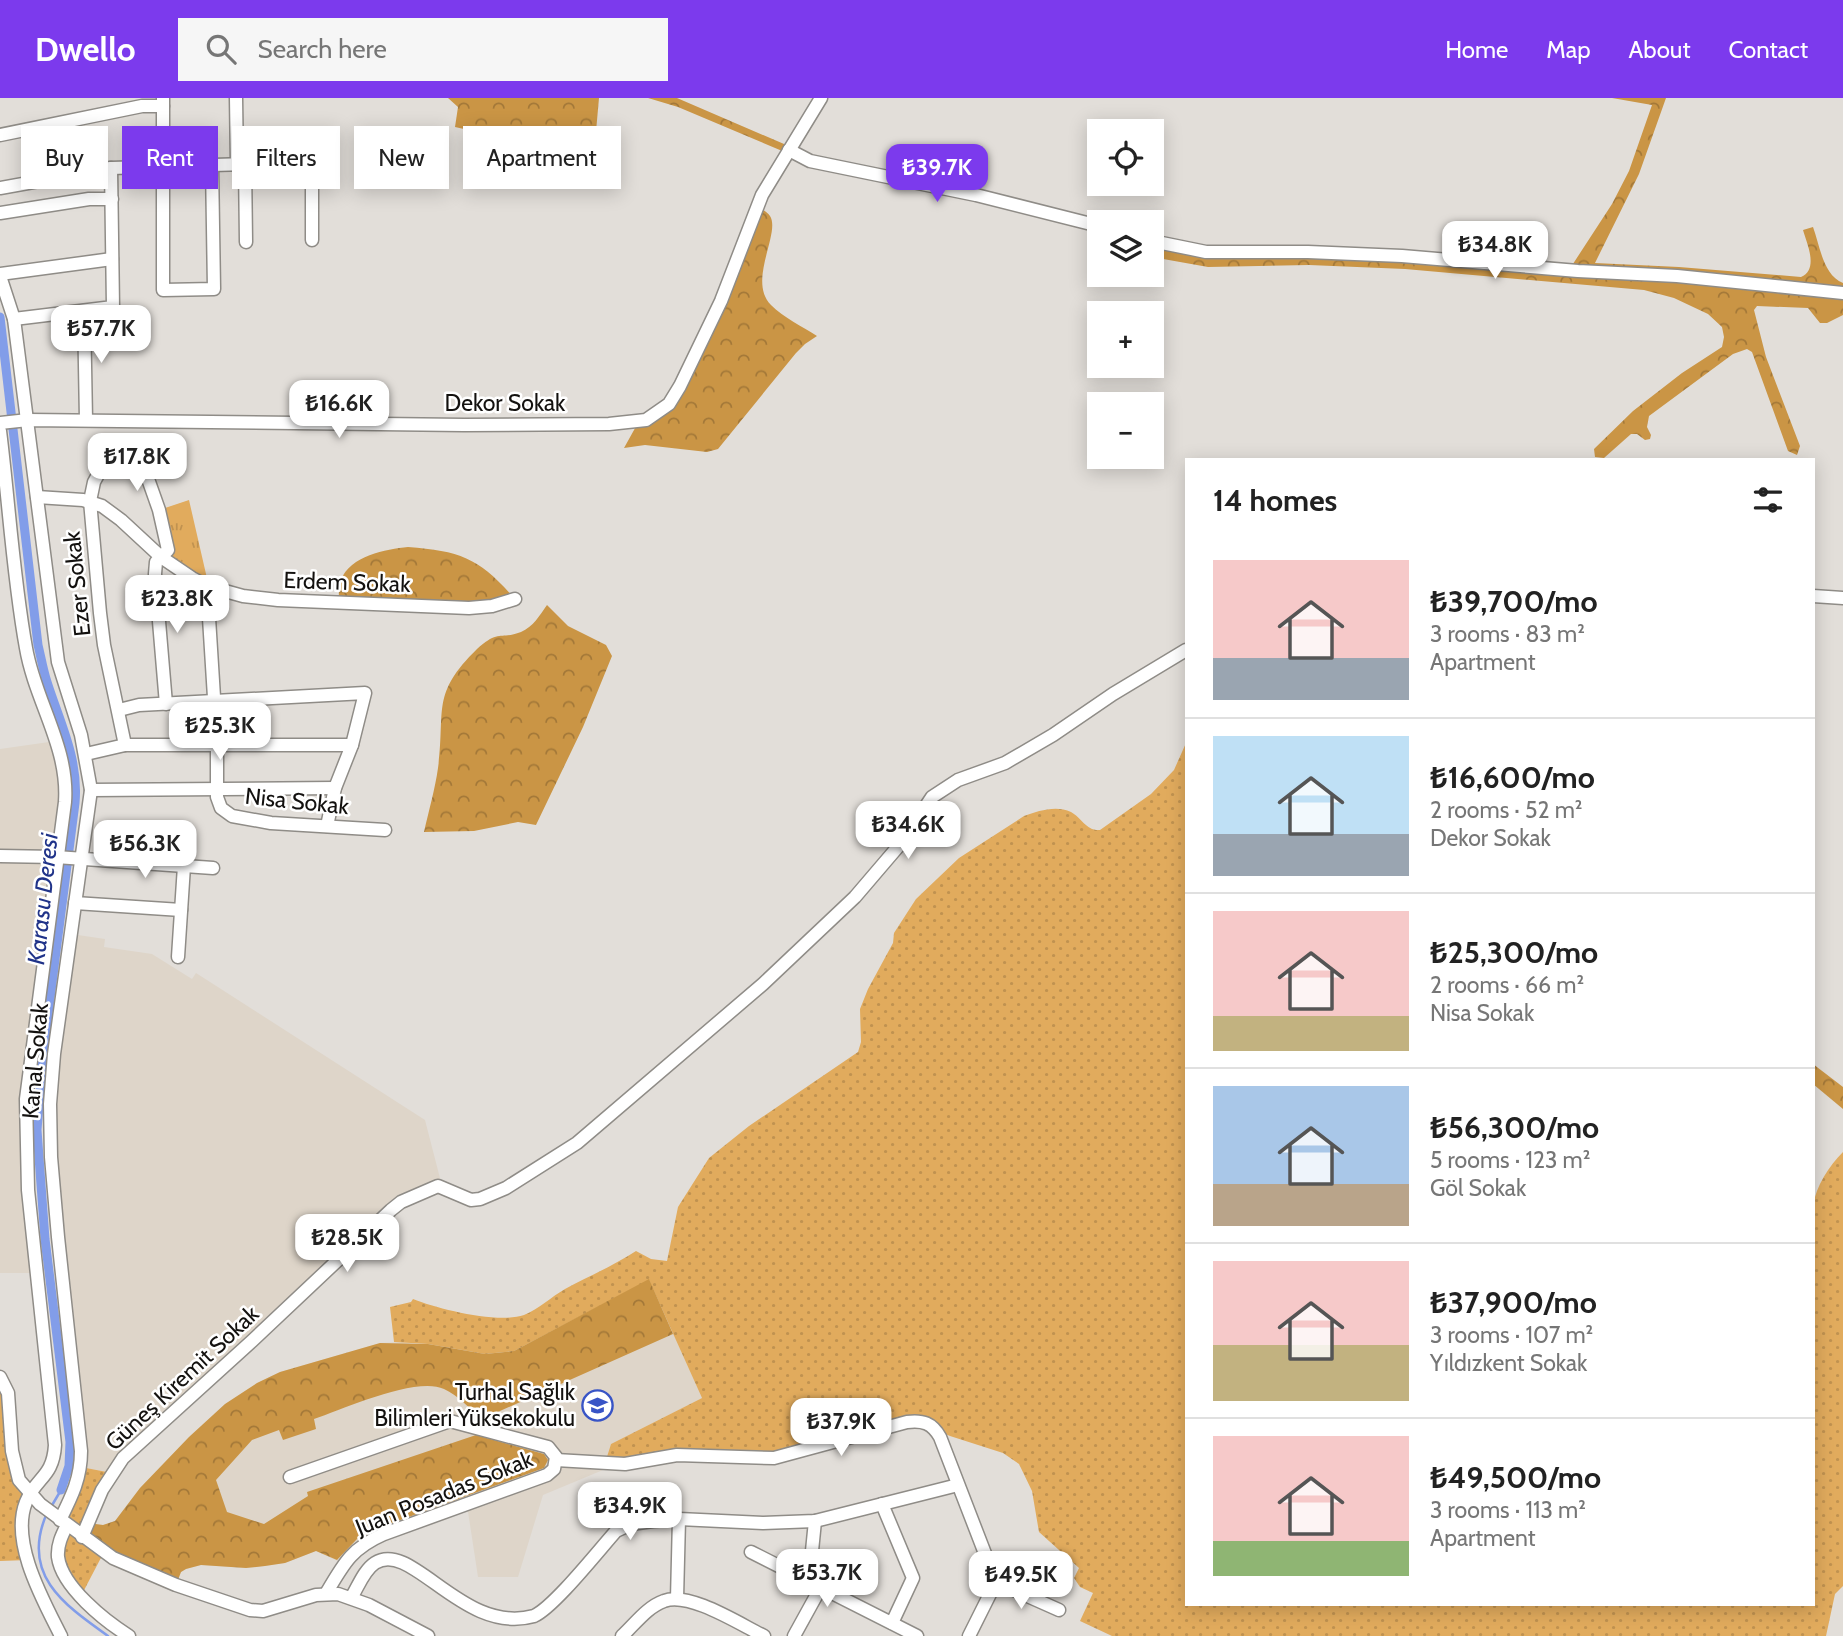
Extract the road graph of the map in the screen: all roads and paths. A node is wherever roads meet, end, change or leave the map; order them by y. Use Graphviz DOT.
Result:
graph roads {
  1 [pos="236,98"];
  2 [pos="821,98"];
  3 [pos="163,102"];
  4 [pos="163,126"];
  5 [pos="238,126"];
  6 [pos="0,135"];
  7 [pos="789,150"];
  8 [pos="111,168"];
  9 [pos="122,168"];
  10 [pos="0,188"];
  11 [pos="164,189"];
  12 [pos="212,189"];
  13 [pos="243,189"];
  14 [pos="312,189"];
  15 [pos="112,199"];
  16 [pos="0,213"];
  17 [pos="1087,223"];
  18 [pos="312,240"];
  19 [pos="246,242"];
  20 [pos="1164,243"];
  21 [pos="112,259"];
  22 [pos="0,275"];
  23 [pos="1843,293"];
  24 [pos="84,310"];
  25 [pos="14,319"];
  26 [pos="28,420"];
  27 [pos="86,420"];
  28 [pos="0,423"];
  29 [pos="0,431"];
  30 [pos="37,497"];
  31 [pos="90,501"];
  32 [pos="161,557"];
  33 [pos="207,586"];
  34 [pos="1815,596"];
  35 [pos="1843,598"];
  36 [pos="516,599"];
  37 [pos="1185,651"];
  38 [pos="214,701"];
  39 [pos="166,704"];
  40 [pos="119,710"];
  41 [pos="125,745"];
  42 [pos="217,745"];
  43 [pos="352,745"];
  44 [pos="86,754"];
  45 [pos="335,788"];
  46 [pos="216,789"];
  47 [pos="91,790"];
  48 [pos="327,826"];
  49 [pos="385,830"];
  50 [pos="0,856"];
  51 [pos="56,857"];
  52 [pos="80,859"];
  53 [pos="184,866"];
  54 [pos="213,868"];
  55 [pos="75,903"];
  56 [pos="181,910"];
  57 [pos="178,957"];
  58 [pos="0,1377"];
  59 [pos="556,1460"];
  60 [pos="290,1477"];
  61 [pos="958,1485"];
  62 [pos="35,1499"];
  63 [pos="881,1504"];
  64 [pos="679,1519"];
  65 [pos="60,1520"];
  66 [pos="815,1521"];
  67 [pos="82,1537"];
  68 [pos="751,1552"];
  69 [pos="996,1582"];
  70 [pos="815,1584"];
  71 [pos="327,1592"];
  72 [pos="351,1598"];
  73 [pos="677,1599"];
  74 [pos="1059,1610"];
  75 [pos="892,1623"];
  76 [pos="61,1636"];
  77 [pos="129,1636"];
  78 [pos="428,1636"];
  79 [pos="622,1636"];
  80 [pos="764,1636"];
  81 [pos="794,1636"];
  82 [pos="917,1636"];
  83 [pos="969,1636"];
  1 -- 5 [label="street"];
  2 -- 7 [label="street"];
  3 -- 4 [label="street"];
  3 -- 6 [label="street"];
  7 -- 17 [label="street"];
  7 -- 27 [label="street, Dekor Sokak"];
  8 -- 9 [label="street"];
  8 -- 10 [label="street"];
  8 -- 15 [label="street"];
  11 -- 12 [label="street"];
  13 -- 19 [label="street"];
  14 -- 18 [label="street"];
  15 -- 16 [label="street"];
  15 -- 21 [label="street"];
  20 -- 23 [label="street"];
  21 -- 22 [label="street"];
  21 -- 24 [label="street"];
  22 -- 25 [label="street, Kanal Sokak"];
  24 -- 25 [label="street"];
  24 -- 27 [label="street"];
  25 -- 26 [label="street, Kanal Sokak"];
  26 -- 27 [label="street, Dekor Sokak"];
  26 -- 28 [label="street, Dekor Sokak"];
  26 -- 30 [label="street, Kanal Sokak"];
  29 -- 51 [label="street"];
  30 -- 31 [label="street, Erdem Sokak"];
  30 -- 44 [label="street, Kanal Sokak"];
  31 -- 32 [label="street, Erdem Sokak"];
  31 -- 32 [label="street"];
  31 -- 40 [label="street, Ezer Sokak"];
  32 -- 33 [label="street, Erdem Sokak"];
  32 -- 39 [label="street"];
  33 -- 36 [label="street, Erdem Sokak"];
  33 -- 38 [label="street, Nisa Sokak"];
  34 -- 35 [label="street"];
  37 -- 67 [label="street, Güneş Kiremit Sokak"];
  38 -- 39 [label="street"];
  38 -- 42 [label="street, Nisa Sokak"];
  38 -- 43 [label="street"];
  39 -- 40 [label="street"];
  40 -- 41 [label="street, Ezer Sokak"];
  41 -- 42 [label="street"];
  41 -- 44 [label="street"];
  42 -- 43 [label="street"];
  42 -- 46 [label="street, Nisa Sokak"];
  43 -- 45 [label="street"];
  44 -- 47 [label="street, Kanal Sokak"];
  45 -- 46 [label="street"];
  45 -- 48 [label="street"];
  46 -- 47 [label="street"];
  46 -- 48 [label="street, Nisa Sokak"];
  47 -- 52 [label="street, Kanal Sokak"];
  48 -- 49 [label="street, Nisa Sokak"];
  50 -- 51 [label="street"];
  51 -- 52 [label="street"];
  51 -- 62 [label="street"];
  52 -- 53 [label="street"];
  52 -- 55 [label="street, Kanal Sokak"];
  53 -- 54 [label="street"];
  53 -- 56 [label="street"];
  55 -- 56 [label="street"];
  55 -- 65 [label="street, Kanal Sokak"];
  56 -- 57 [label="street"];
  58 -- 62 [label="street"];
  59 -- 60 [label="street, Juan Posadas Sokak"];
  59 -- 61 [label="street"];
  59 -- 71 [label="street, Juan Posadas Sokak"];
  61 -- 63 [label="street"];
  61 -- 69 [label="street"];
  62 -- 65 [label="street"];
  62 -- 76 [label="street"];
  63 -- 66 [label="street"];
  63 -- 75 [label="street"];
  64 -- 66 [label="street"];
  64 -- 72 [label="street"];
  64 -- 73 [label="street"];
  65 -- 67 [label="street"];
  65 -- 77 [label="street, Kanal Sokak"];
  66 -- 70 [label="street"];
  67 -- 71 [label="street"];
  68 -- 70 [label="street"];
  69 -- 74 [label="street"];
  69 -- 83 [label="street"];
  70 -- 75 [label="street"];
  70 -- 81 [label="street"];
  71 -- 72 [label="street"];
  72 -- 78 [label="street"];
  73 -- 79 [label="street"];
  73 -- 80 [label="street"];
  75 -- 82 [label="street"];
}
